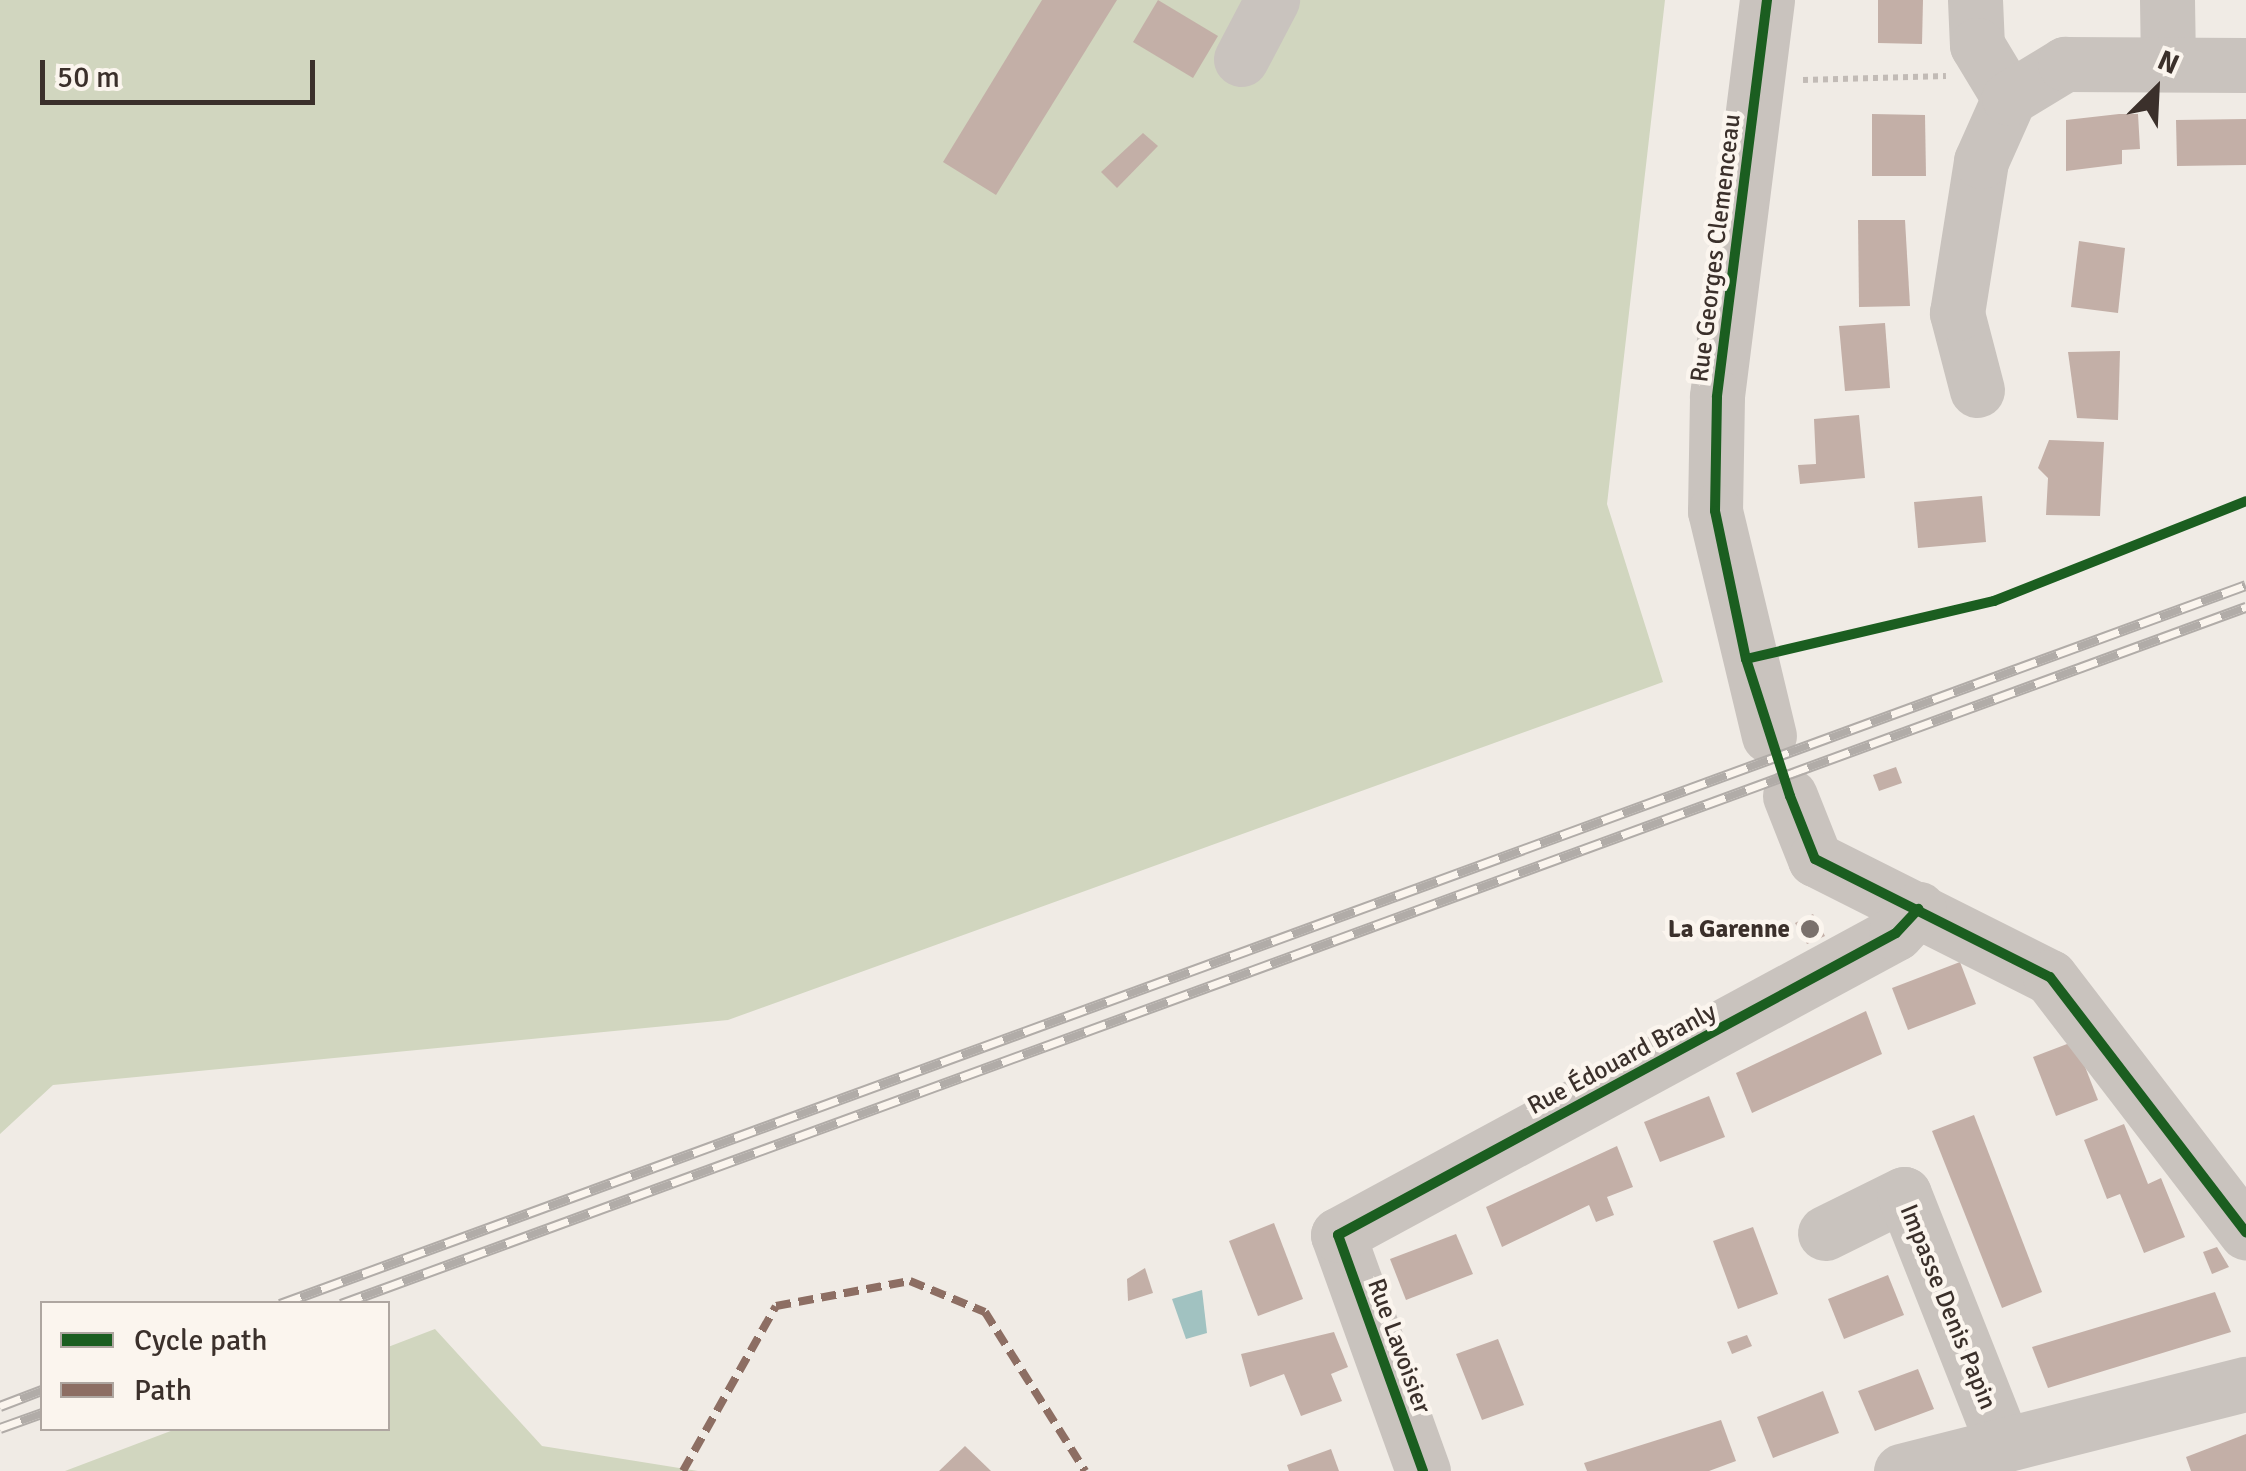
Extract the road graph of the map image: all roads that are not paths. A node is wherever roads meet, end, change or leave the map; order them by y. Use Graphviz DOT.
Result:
graph roads {
  1 [pos="1272,0"];
  2 [pos="1766,0"];
  3 [pos="1975,0"];
  4 [pos="2167,0"];
  5 [pos="1241,59"];
  6 [pos="2168,64"];
  7 [pos="2246,64"];
  8 [pos="2002,86"];
  9 [pos="1977,390"];
  10 [pos="1769,736"];
  11 [pos="1790,796"];
  12 [pos="1918,909"];
  13 [pos="2246,1232"];
  14 [pos="1825,1234"];
  15 [pos="1338,1235"];
  16 [pos="2246,1384"];
  17 [pos="2003,1444"];
  18 [pos="1423,1471"];
  19 [pos="1901,1471"];
  1 -- 5 [label="street"];
  2 -- 10 [label="street, Rue Georges Clemenceau"];
  3 -- 8 [label="street"];
  4 -- 6 [label="street"];
  6 -- 7 [label="street"];
  6 -- 8 [label="street"];
  8 -- 9 [label="street"];
  11 -- 12 [label="street"];
  12 -- 13 [label="street"];
  12 -- 15 [label="street, Rue Édouard Branly"];
  14 -- 17 [label="street, Impasse Denis Papin"];
  15 -- 18 [label="street, Rue Lavoisier"];
  16 -- 17 [label="street"];
  17 -- 19 [label="street"];
}
